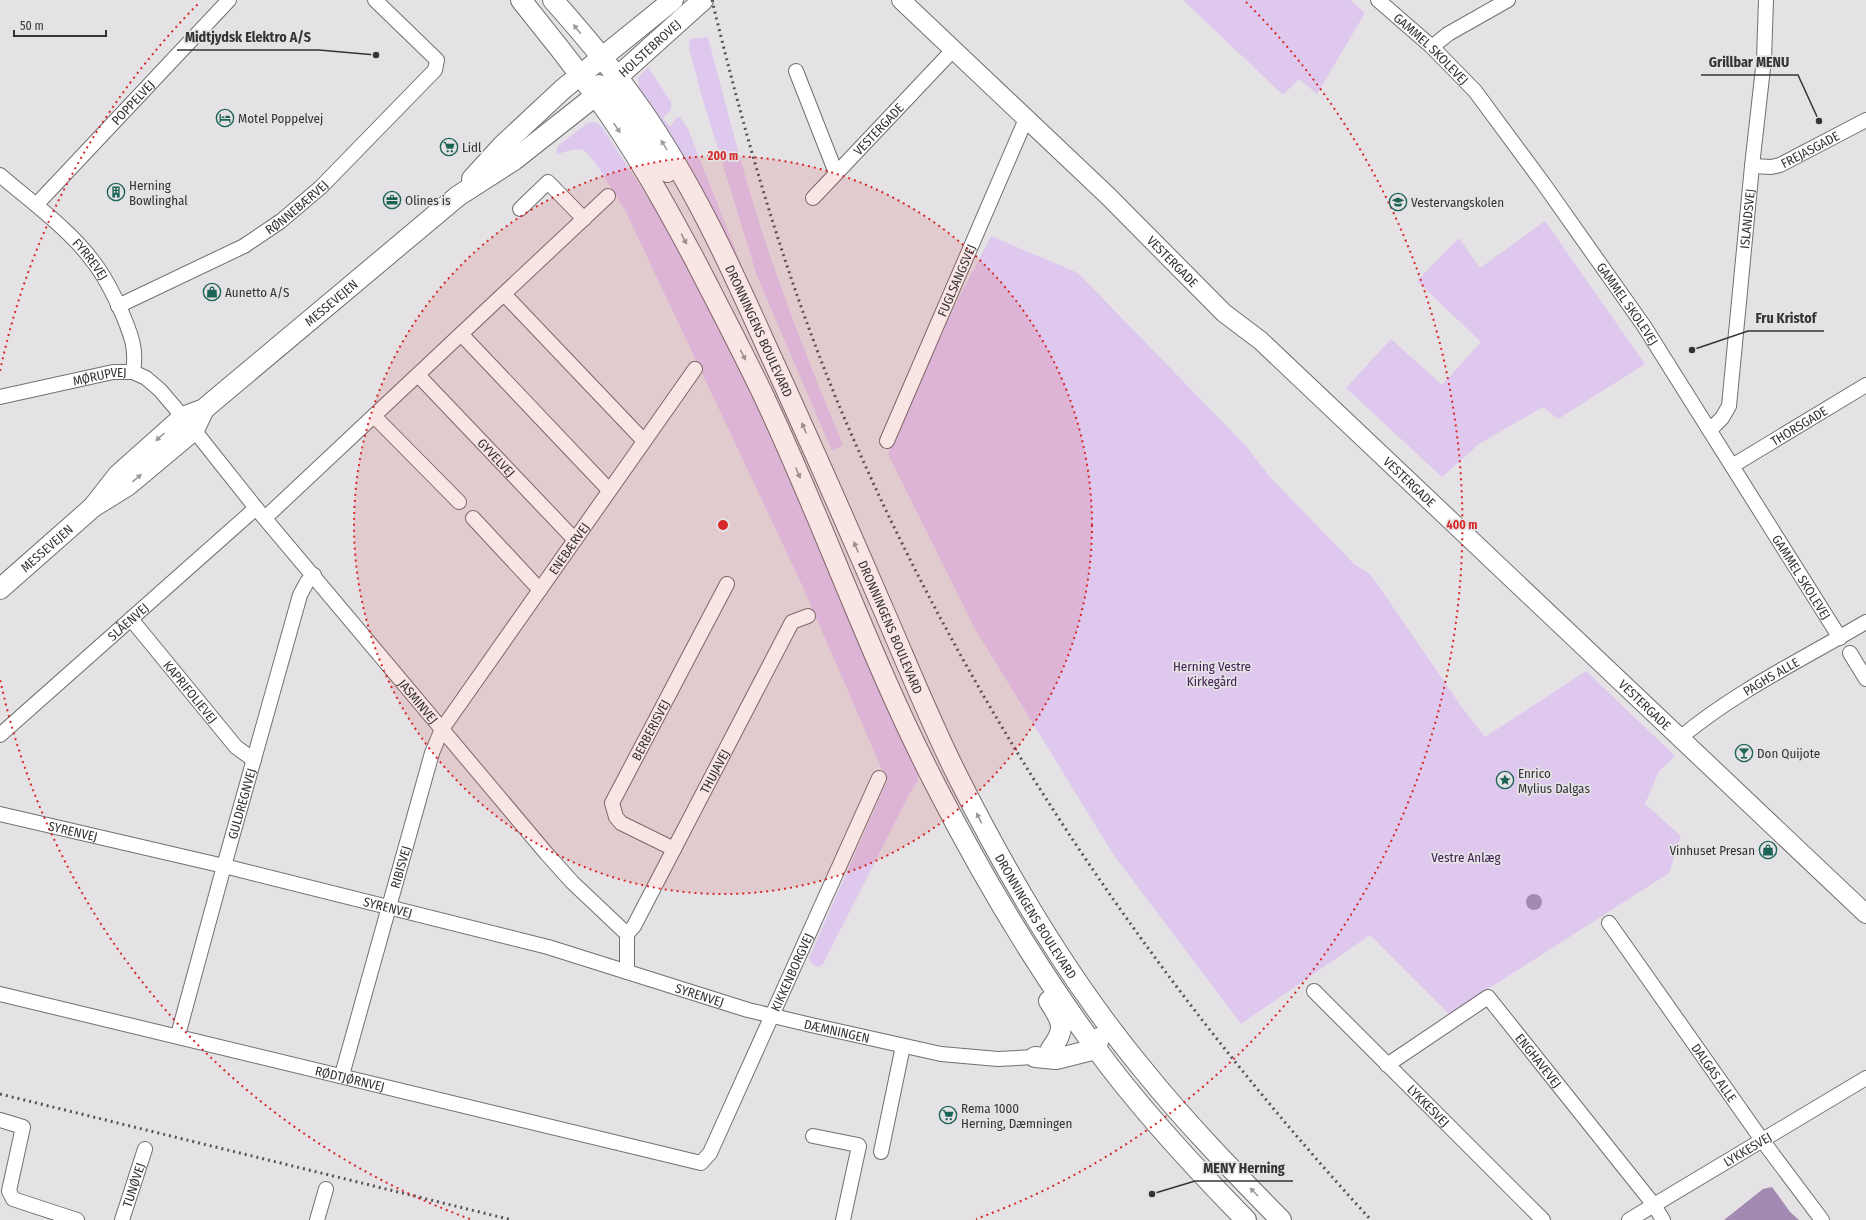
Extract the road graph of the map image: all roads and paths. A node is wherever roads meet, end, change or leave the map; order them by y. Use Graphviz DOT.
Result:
graph roads {
  1 [pos="229,0"];
  2 [pos="375,0"];
  3 [pos="521,0"];
  4 [pos="535,0"];
  5 [pos="553,0"];
  6 [pos="673,0"];
  7 [pos="703,0"];
  8 [pos="890,0"];
  9 [pos="900,0"];
  10 [pos="1378,0"];
  11 [pos="1508,0"];
  12 [pos="1766,0"];
  13 [pos="917,16"];
  14 [pos="662,22"];
  15 [pos="1432,47"];
  16 [pos="953,50"];
  17 [pos="796,71"];
  18 [pos="598,77"];
  19 [pos="1026,119"];
  20 [pos="1866,120"];
  21 [pos="1752,166"];
  22 [pos="836,173"];
  23 [pos="0,175"];
  24 [pos="458,196"];
  25 [pos="608,196"];
  26 [pos="814,198"];
  27 [pos="36,205"];
  28 [pos="520,209"];
  29 [pos="584,219"];
  30 [pos="504,294"];
  31 [pos="118,306"];
  32 [pos="461,334"];
  33 [pos="695,369"];
  34 [pos="133,372"];
  35 [pos="418,375"];
  36 [pos="1866,385"];
  37 [pos="0,397"];
  38 [pos="374,416"];
  39 [pos="188,423"];
  40 [pos="1710,430"];
  41 [pos="644,441"];
  42 [pos="887,441"];
  43 [pos="1732,466"];
  44 [pos="609,490"];
  45 [pos="459,502"];
  46 [pos="261,513"];
  47 [pos="473,518"];
  48 [pos="575,540"];
  49 [pos="314,575"];
  50 [pos="727,584"];
  51 [pos="0,589"];
  52 [pos="540,590"];
  53 [pos="808,616"];
  54 [pos="131,618"];
  55 [pos="1866,622"];
  56 [pos="1840,638"];
  57 [pos="1850,653"];
  58 [pos="1866,679"];
  59 [pos="442,729"];
  60 [pos="0,735"];
  61 [pos="1680,738"];
  62 [pos="254,760"];
  63 [pos="879,778"];
  64 [pos="0,814"];
  65 [pos="991,840"];
  66 [pos="674,849"];
  67 [pos="224,866"];
  68 [pos="389,906"];
  69 [pos="1866,914"];
  70 [pos="1609,923"];
  71 [pos="627,934"];
  72 [pos="1034,959"];
  73 [pos="627,972"];
  74 [pos="1314,991"];
  75 [pos="0,994"];
  76 [pos="771,1015"];
  77 [pos="178,1035"];
  78 [pos="1095,1042"];
  79 [pos="903,1046"];
  80 [pos="1043,1053"];
  81 [pos="1388,1064"];
  82 [pos="342,1075"];
  83 [pos="1866,1078"];
  84 [pos="1182,1115"];
  85 [pos="0,1120"];
  86 [pos="813,1136"];
  87 [pos="1762,1140"];
  88 [pos="145,1149"];
  89 [pos="881,1152"];
  90 [pos="701,1163"];
  91 [pos="326,1189"];
  92 [pos="1654,1205"];
  93 [pos="76,1220"];
  94 [pos="122,1220"];
  95 [pos="317,1220"];
  96 [pos="844,1220"];
  97 [pos="1246,1220"];
  98 [pos="1281,1220"];
  99 [pos="1543,1220"];
  100 [pos="1629,1220"];
  101 [pos="1663,1220"];
  102 [pos="1822,1220"];
  1 -- 27 [label="street, POPPELVEJ"];
  2 -- 31 [label="street, RØNNEBÆRVEJ"];
  3 -- 18 [label="main road, DRONNINGENS BOULEVARD"];
  4 -- 18 [label="main road"];
  18 -- 5 [label="main road, DRONNINGENS BOULEVARD, one-way"];
  6 -- 14 [label="main road, HOLSTEBROVEJ"];
  7 -- 14 [label="main road, HOLSTEBROVEJ"];
  8 -- 13 [label="street, VESTERGADE"];
  9 -- 13 [label="street, VESTERGADE"];
  10 -- 15 [label="street, GAMMEL SKOLEVEJ"];
  11 -- 15 [label="street"];
  12 -- 21 [label="street, ISLANDSVEJ"];
  13 -- 16 [label="street, VESTERGADE"];
  14 -- 18 [label="main road, HOLSTEBROVEJ"];
  15 -- 40 [label="street, GAMMEL SKOLEVEJ"];
  16 -- 19 [label="street, VESTERGADE"];
  16 -- 22 [label="street, VESTERGADE"];
  17 -- 22 [label="street"];
  18 -- 24 [label="main road, MESSEVEJEN"];
  18 -- 24 [label="main road, MESSEVEJEN"];
  65 -- 18 [label="main road, DRONNINGENS BOULEVARD, one-way"];
  18 -- 72 [label="main road, DRONNINGENS BOULEVARD, one-way"];
  19 -- 42 [label="street, FUGLSANGSVEJ"];
  19 -- 61 [label="street, VESTERGADE"];
  20 -- 21 [label="street, FREJASGADE"];
  21 -- 40 [label="street, ISLANDSVEJ"];
  22 -- 26 [label="street, VESTERGADE"];
  23 -- 27 [label="street, FYRREVEJ"];
  24 -- 39 [label="main road, MESSEVEJEN"];
  25 -- 29 [label="street"];
  27 -- 31 [label="street, FYRREVEJ"];
  28 -- 29 [label="street"];
  29 -- 30 [label="street"];
  30 -- 32 [label="street"];
  30 -- 41 [label="street"];
  31 -- 34 [label="street, FYRREVEJ"];
  32 -- 35 [label="street"];
  32 -- 44 [label="street"];
  33 -- 41 [label="street, ENEBÆRVEJ"];
  34 -- 37 [label="street, MØRUPVEJ"];
  34 -- 39 [label="street, MØRUPVEJ"];
  35 -- 38 [label="street"];
  35 -- 48 [label="street, GYVELVEJ"];
  36 -- 43 [label="street, THORSGADE"];
  38 -- 45 [label="street"];
  38 -- 46 [label="street"];
  39 -- 46 [label="street, JASMINVEJ"];
  39 -- 51 [label="main road, MESSEVEJEN"];
  40 -- 43 [label="street, GAMMEL SKOLEVEJ"];
  41 -- 44 [label="street, ENEBÆRVEJ"];
  43 -- 56 [label="street, GAMMEL SKOLEVEJ"];
  44 -- 48 [label="street, ENEBÆRVEJ"];
  46 -- 49 [label="street, JASMINVEJ"];
  46 -- 54 [label="street, SLÅENVEJ"];
  47 -- 52 [label="street"];
  48 -- 52 [label="street, ENEBÆRVEJ"];
  49 -- 59 [label="street, JASMINVEJ"];
  49 -- 62 [label="street, GULDREGNVEJ"];
  50 -- 66 [label="street, BERBERISVEJ"];
  52 -- 59 [label="street, ENEBÆRVEJ"];
  53 -- 66 [label="street, THUJAVEJ"];
  54 -- 60 [label="street, SLÅENVEJ"];
  54 -- 62 [label="street, KAPRIFOLIEVEJ"];
  55 -- 56 [label="street, PAGHS ALLE"];
  56 -- 61 [label="street, PAGHS ALLE"];
  57 -- 58 [label="street"];
  59 -- 68 [label="street, RIBISVEJ"];
  59 -- 71 [label="street, JASMINVEJ"];
  61 -- 69 [label="street, VESTERGADE"];
  62 -- 67 [label="street, GULDREGNVEJ"];
  63 -- 76 [label="street, KIKKENBORGVEJ"];
  64 -- 67 [label="street, SYRENVEJ"];
  65 -- 78 [label="main road"];
  65 -- 84 [label="main road, DRONNINGENS BOULEVARD"];
  66 -- 71 [label="street, THUJAVEJ"];
  67 -- 68 [label="street, SYRENVEJ"];
  67 -- 77 [label="street, GULDREGNVEJ"];
  68 -- 73 [label="street, SYRENVEJ"];
  68 -- 82 [label="street, RIBISVEJ"];
  70 -- 87 [label="street, DALGAS ALLE"];
  71 -- 73 [label="street"];
  72 -- 78 [label="main road, DRONNINGENS BOULEVARD"];
  72 -- 80 [label="main road"];
  73 -- 76 [label="street, SYRENVEJ"];
  74 -- 81 [label="street, LYKKESVEJ"];
  75 -- 77 [label="street, RØDTJØRNVEJ"];
  76 -- 79 [label="street, DÆMNINGEN"];
  76 -- 90 [label="street, KIKKENBORGVEJ"];
  77 -- 82 [label="street, RØDTJØRNVEJ"];
  78 -- 80 [label="main road"];
  78 -- 84 [label="main road"];
  78 -- 97 [label="main road, DRONNINGENS BOULEVARD"];
  79 -- 80 [label="street, DÆMNINGEN"];
  79 -- 89 [label="street"];
  81 -- 92 [label="street, ENGHAVEVEJ"];
  81 -- 99 [label="street, LYKKESVEJ"];
  82 -- 90 [label="street, RØDTJØRNVEJ"];
  83 -- 87 [label="street, LYKKESVEJ"];
  98 -- 84 [label="main road, DRONNINGENS BOULEVARD, one-way"];
  85 -- 93 [label="street"];
  86 -- 96 [label="street"];
  87 -- 92 [label="street, LYKKESVEJ"];
  87 -- 102 [label="street, DALGAS ALLE"];
  88 -- 94 [label="street, TUNØVEJ"];
  91 -- 95 [label="street"];
  92 -- 100 [label="street, LYKKESVEJ"];
  92 -- 101 [label="street, ENGHAVEVEJ"];
}
